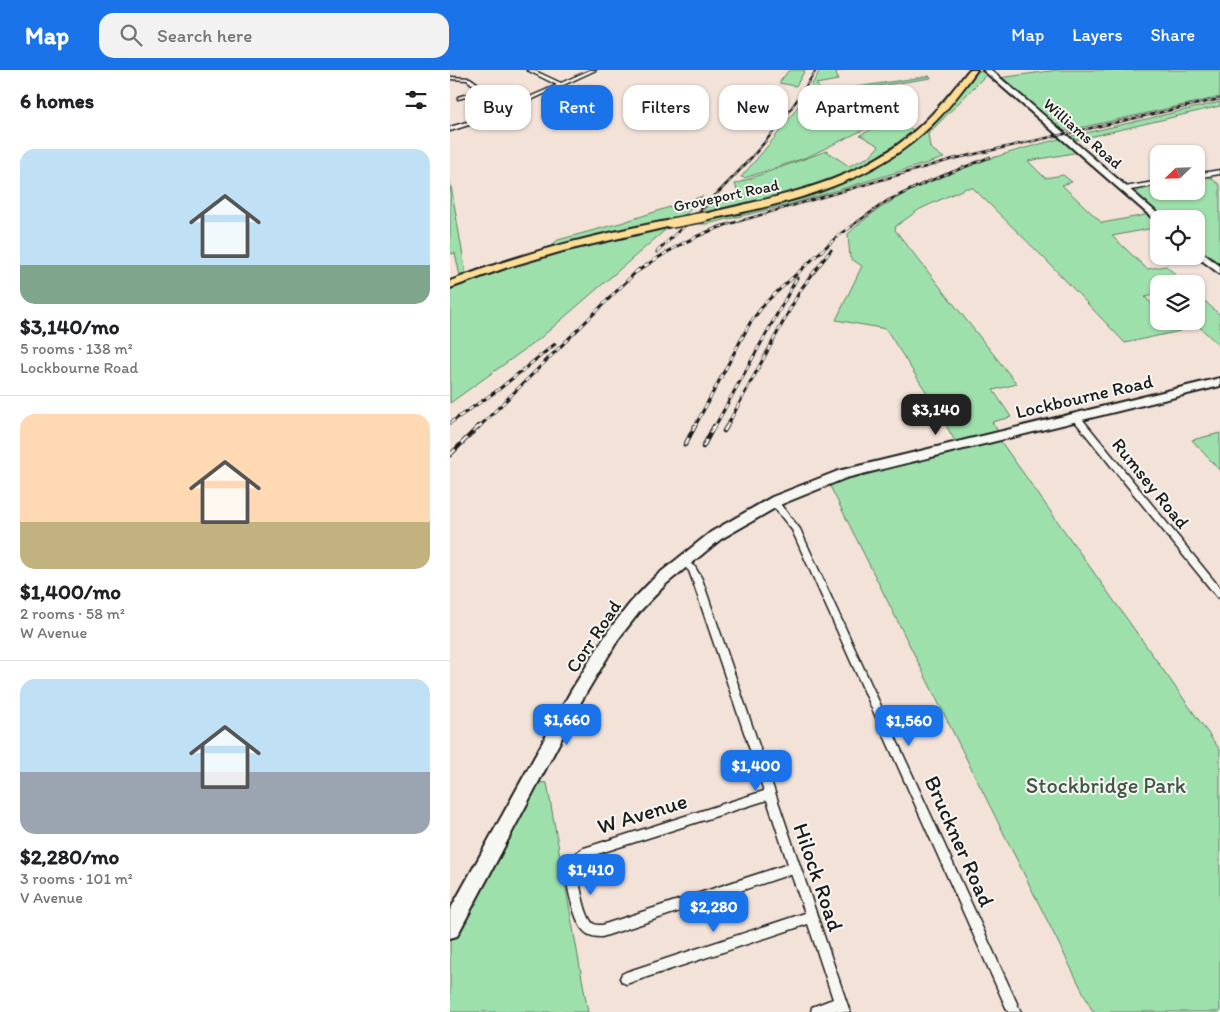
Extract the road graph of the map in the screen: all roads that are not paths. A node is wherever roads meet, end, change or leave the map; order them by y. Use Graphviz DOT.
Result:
graph roads {
  1 [pos="529,70"];
  2 [pos="594,70"];
  3 [pos="973,70"];
  4 [pos="987,70"];
  5 [pos="450,78"];
  6 [pos="475,85"];
  7 [pos="561,85"];
  8 [pos="465,96"];
  9 [pos="460,98"];
  10 [pos="465,125"];
  11 [pos="450,129"];
  12 [pos="1220,172"];
  13 [pos="1205,174"];
  14 [pos="1150,185"];
  15 [pos="1125,189"];
  16 [pos="1150,211"];
  17 [pos="1205,258"];
  18 [pos="1220,271"];
  19 [pos="450,285"];
  20 [pos="1220,382"];
  21 [pos="1076,417"];
  22 [pos="773,501"];
  23 [pos="683,561"];
  24 [pos="1220,594"];
  25 [pos="770,794"];
  26 [pos="795,867"];
  27 [pos="812,917"];
  28 [pos="450,929"];
  29 [pos="626,978"];
  30 [pos="842,1007"];
  31 [pos="817,1012"];
  32 [pos="1015,1012"];
  1 -- 7 [label="street"];
  2 -- 7 [label="street"];
  3 -- 19 [label="main road, Groveport Road, bridge"];
  4 -- 15 [label="street, Williams Road"];
  5 -- 6 [label="street"];
  8 -- 9 [label="street"];
  10 -- 11 [label="street"];
  12 -- 13 [label="street"];
  14 -- 15 [label="street"];
  15 -- 16 [label="street, Williams Road"];
  17 -- 18 [label="street"];
  20 -- 21 [label="street, Lockbourne Road"];
  21 -- 22 [label="street, Lockbourne Road"];
  21 -- 24 [label="street, Rumsey Road"];
  22 -- 23 [label="street, Lockbourne Road"];
  22 -- 32 [label="street, Bruckner Road"];
  23 -- 25 [label="street, Hilock Road"];
  23 -- 28 [label="street, Corr Road"];
  25 -- 26 [label="street, Hilock Road"];
  25 -- 26 [label="street, W Avenue"];
  26 -- 27 [label="street, Hilock Road"];
  27 -- 29 [label="street"];
  27 -- 30 [label="street, Hilock Road"];
  30 -- 31 [label="street"];
}
